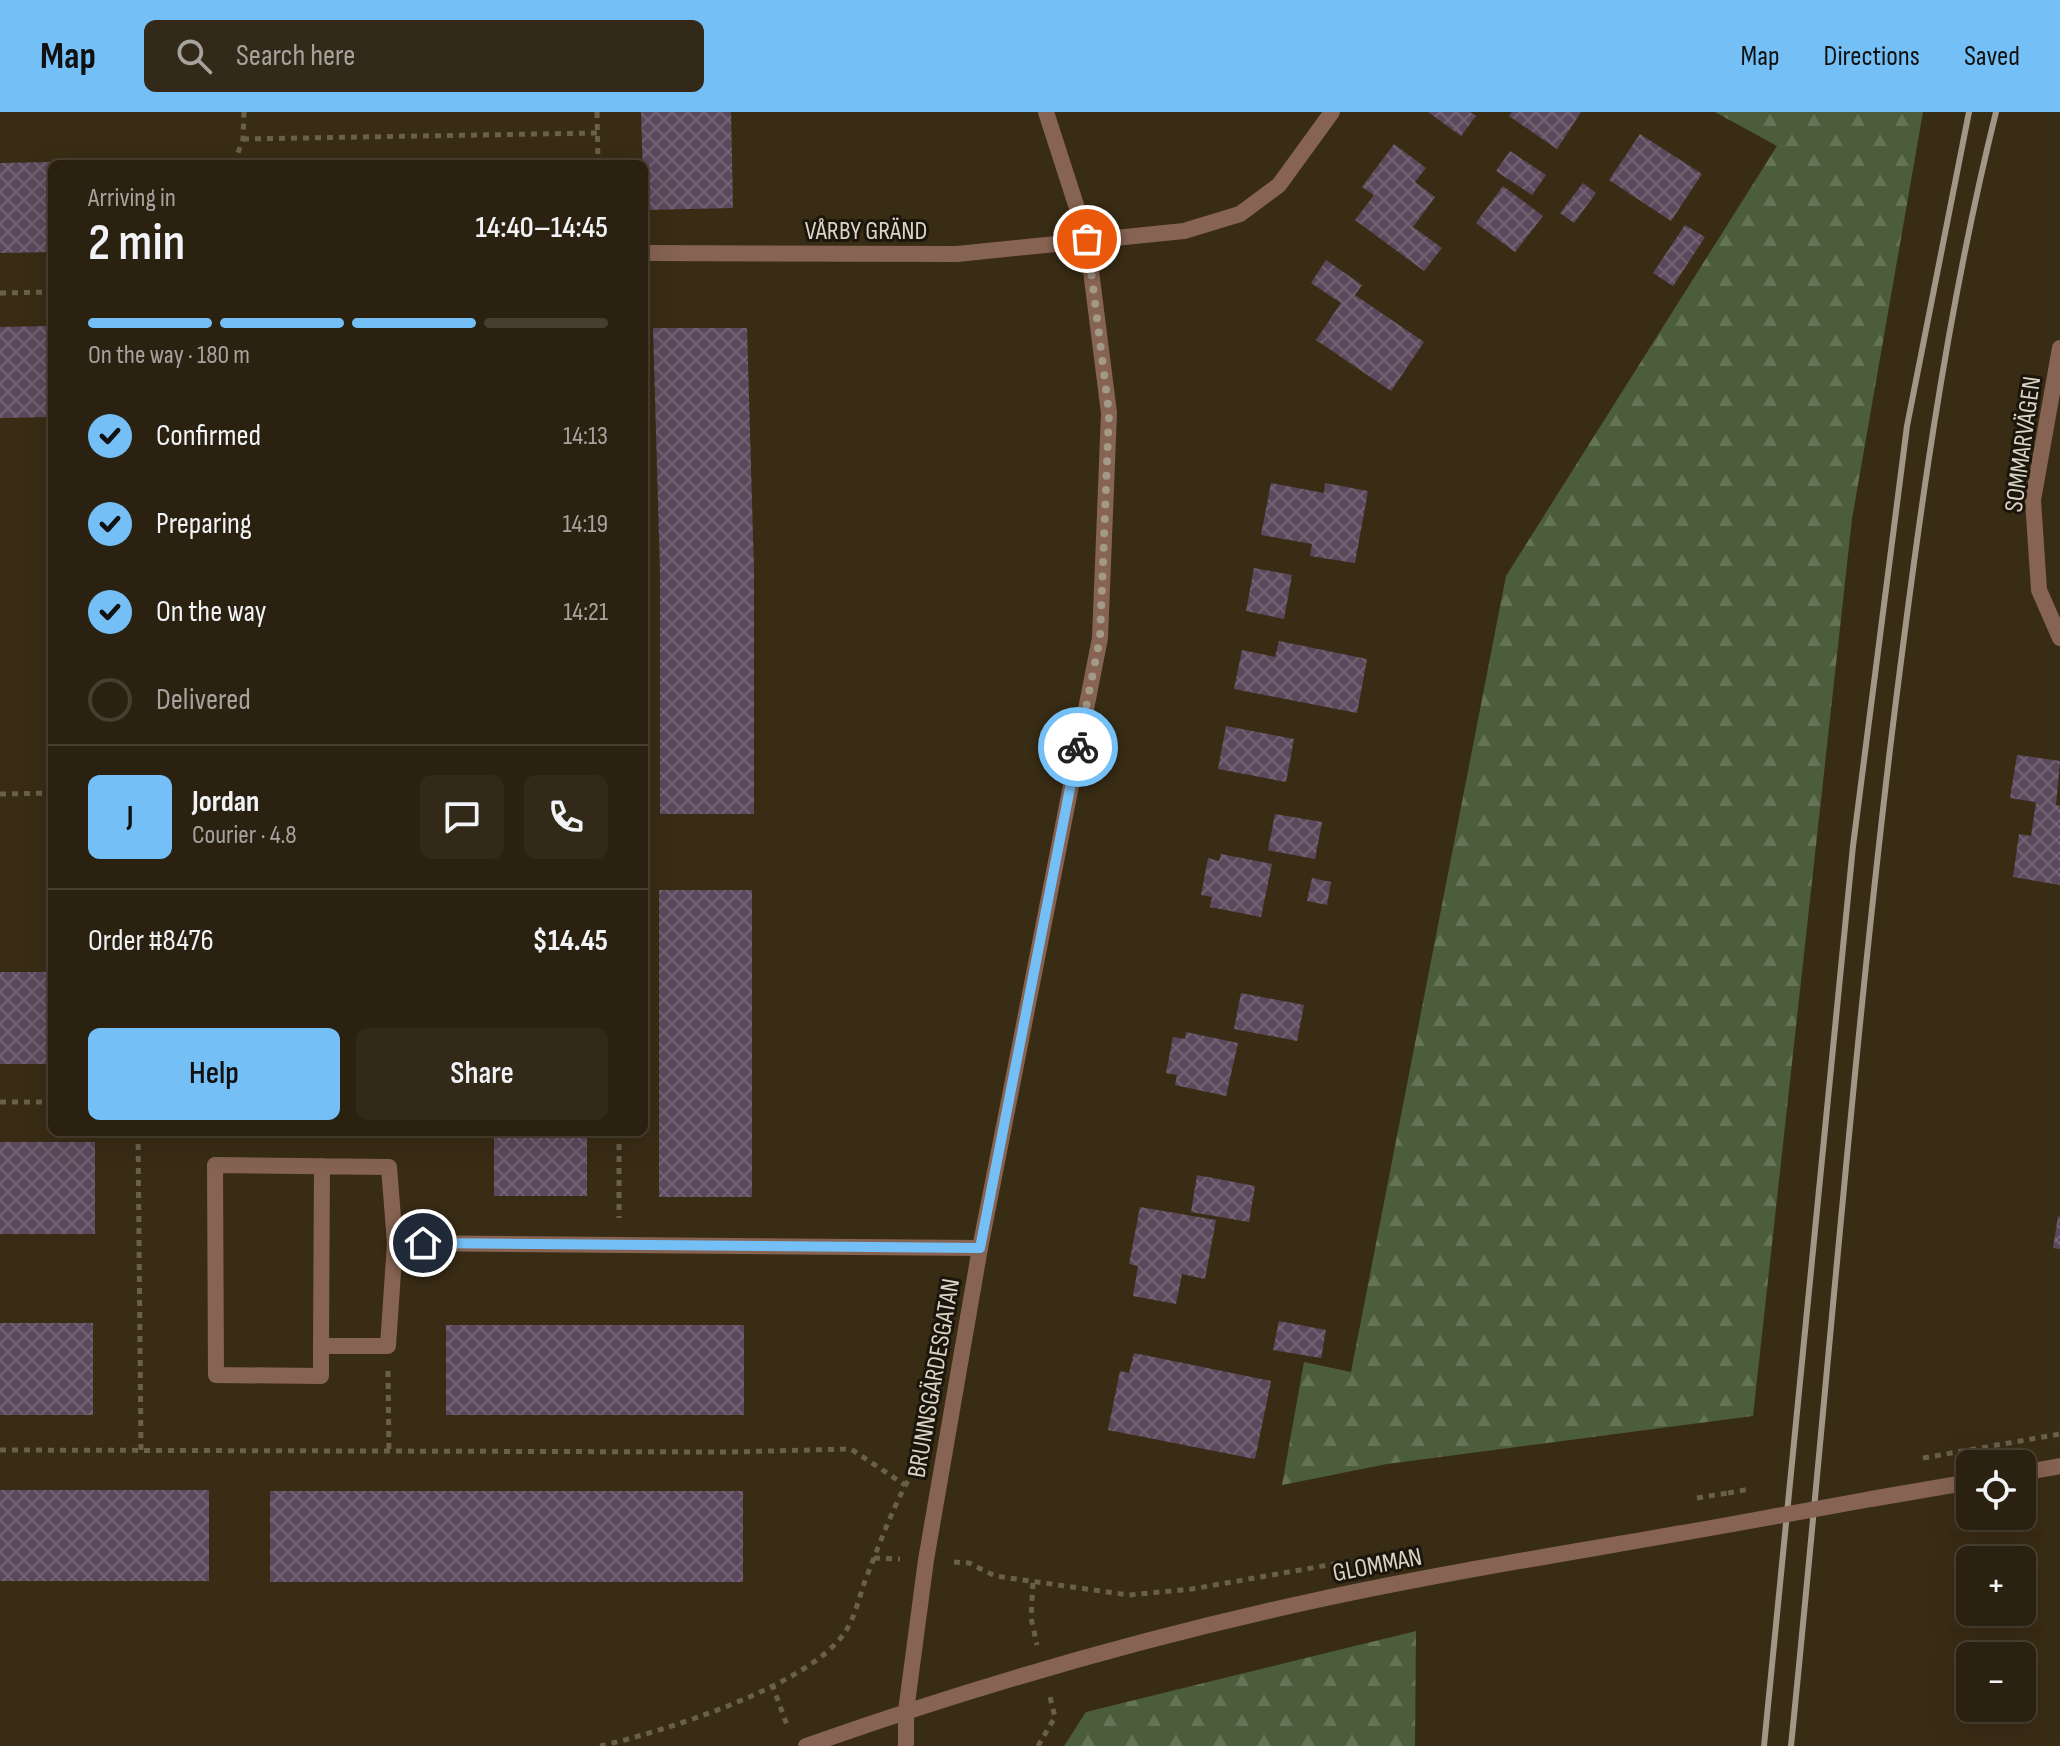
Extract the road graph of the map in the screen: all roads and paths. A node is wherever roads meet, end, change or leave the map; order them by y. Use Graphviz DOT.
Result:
graph roads {
  1 [pos="244,112"];
  2 [pos="597,112"];
  3 [pos="1046,112"];
  4 [pos="1332,112"];
  5 [pos="597,133"];
  6 [pos="243,139"];
  7 [pos="235,160"];
  8 [pos="598,160"];
  9 [pos="1087,239"];
  10 [pos="648,253"];
  11 [pos="48,292"];
  12 [pos="0,293"];
  13 [pos="2060,348"];
  14 [pos="2060,638"];
  15 [pos="48,793"];
  16 [pos="0,794"];
  17 [pos="0,1102"];
  18 [pos="48,1102"];
  19 [pos="138,1136"];
  20 [pos="619,1136"];
  21 [pos="322,1166"];
  22 [pos="395,1243"];
  23 [pos="619,1243"];
  24 [pos="980,1248"];
  25 [pos="321,1346"];
  26 [pos="388,1346"];
  27 [pos="2060,1434"];
  28 [pos="0,1450"];
  29 [pos="141,1450"];
  30 [pos="389,1451"];
  31 [pos="943,1461"];
  32 [pos="1909,1461"];
  33 [pos="2060,1466"];
  34 [pos="2036,1470"];
  35 [pos="1956,1484"];
  36 [pos="905,1485"];
  37 [pos="1728,1493"];
  38 [pos="1682,1501"];
  39 [pos="1360,1559"];
  40 [pos="926,1560"];
  41 [pos="772,1684"];
  42 [pos="906,1711"];
  43 [pos="789,1735"];
  44 [pos="600,1746"];
  45 [pos="806,1746"];
  46 [pos="906,1746"];
  1 -- 6 [label="path"];
  2 -- 5 [label="path"];
  3 -- 9 [label="street, BRUNNSGÄRDESGATAN"];
  4 -- 9 [label="street, VÅRBY GRÄND"];
  5 -- 6 [label="path"];
  5 -- 8 [label="path"];
  6 -- 7 [label="path"];
  9 -- 10 [label="street, VÅRBY GRÄND"];
  9 -- 24 [label="street, BRUNNSGÄRDESGATAN"];
  11 -- 12 [label="path"];
  13 -- 14 [label="street, SOMMARVÄGEN"];
  15 -- 16 [label="path"];
  17 -- 18 [label="path"];
  19 -- 29 [label="path"];
  20 -- 23 [label="path"];
  21 -- 22 [label="street"];
  21 -- 25 [label="street"];
  21 -- 25 [label="street"];
  22 -- 23 [label="street"];
  22 -- 26 [label="street"];
  23 -- 24 [label="street"];
  24 -- 31 [label="street, BRUNNSGÄRDESGATAN"];
  25 -- 26 [label="street"];
  26 -- 30 [label="path"];
  27 -- 32 [label="path"];
  28 -- 29 [label="path"];
  29 -- 30 [label="path"];
  30 -- 36 [label="path"];
  31 -- 36 [label="path"];
  31 -- 40 [label="street, BRUNNSGÄRDESGATAN"];
  33 -- 34 [label="street"];
  35 -- 42 [label="street, GLOMMAN, bridge"];
  36 -- 41 [label="path"];
  37 -- 38 [label="path"];
  39 -- 40 [label="path"];
  40 -- 42 [label="street, BRUNNSGÄRDESGATAN"];
  41 -- 43 [label="path"];
  41 -- 44 [label="path"];
  42 -- 45 [label="street, GLOMMAN"];
  42 -- 46 [label="street, BRUNNSGÄRDESGATAN"];
}
